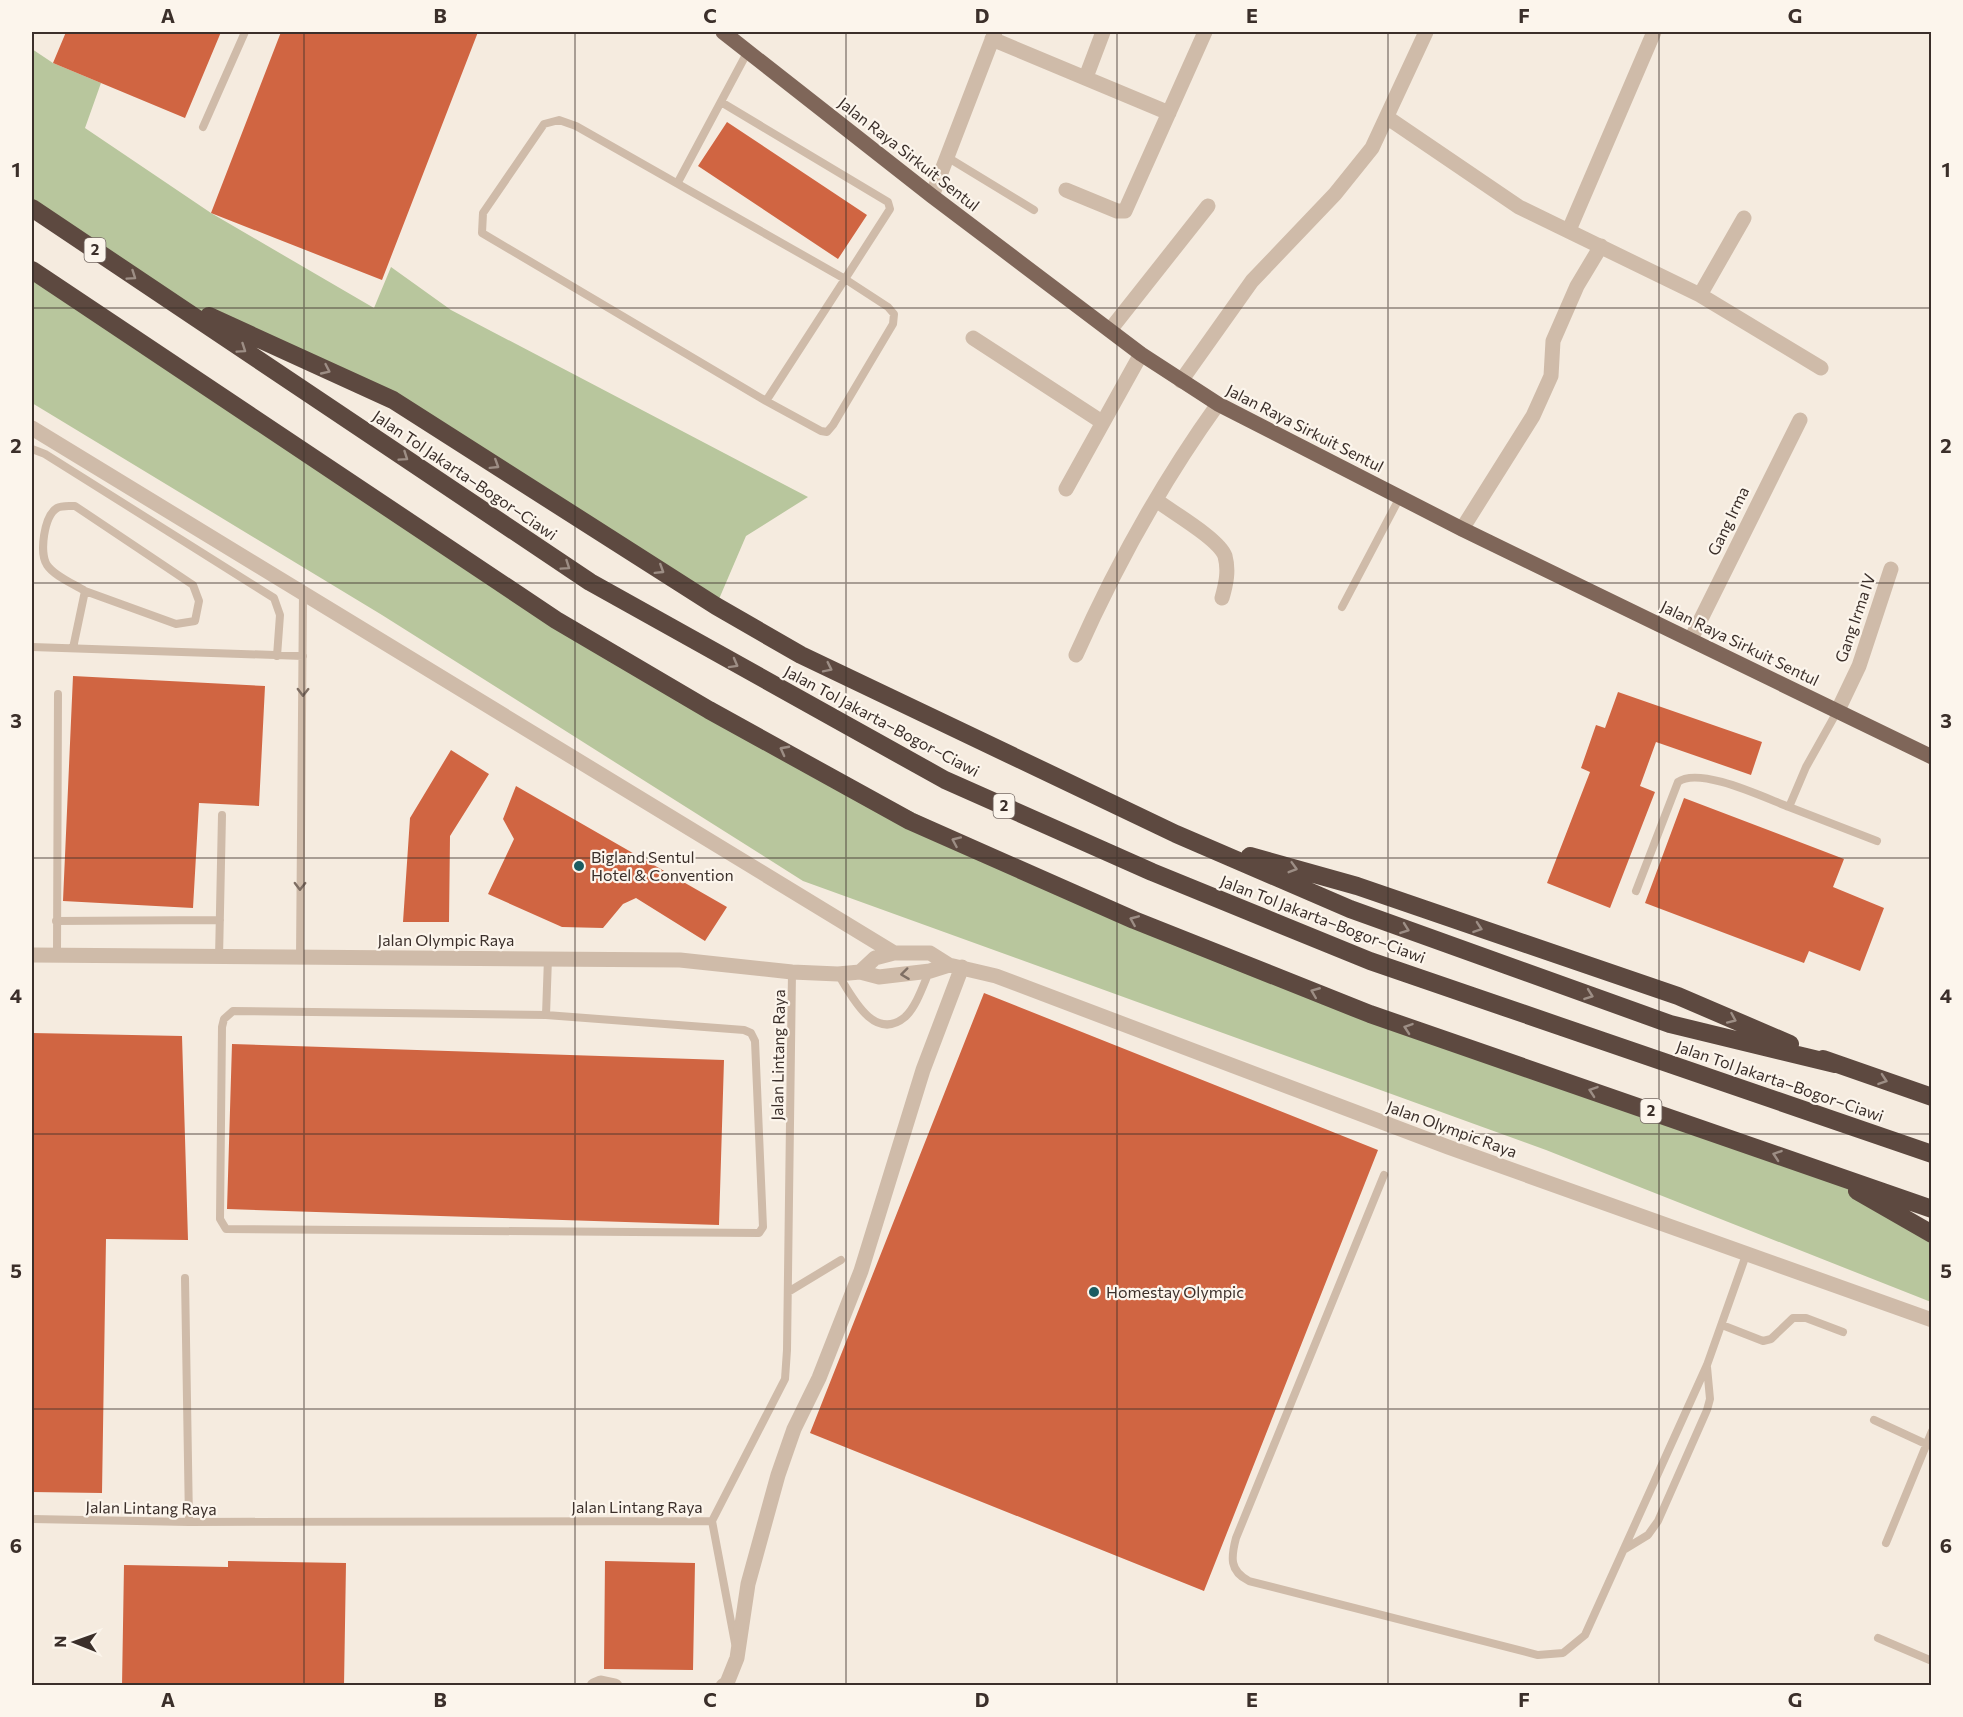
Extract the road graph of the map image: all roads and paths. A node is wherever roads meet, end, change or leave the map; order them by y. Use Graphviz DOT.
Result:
graph roads {
  1 [pos="245,32"];
  2 [pos="723,32"];
  3 [pos="1103,32"];
  4 [pos="1205,32"];
  5 [pos="1426,32"];
  6 [pos="1654,32"];
  7 [pos="993,35"];
  8 [pos="748,51"];
  9 [pos="1086,77"];
  10 [pos="721,102"];
  11 [pos="1169,113"];
  12 [pos="1388,118"];
  13 [pos="203,127"];
  14 [pos="947,157"];
  15 [pos="678,182"];
  16 [pos="1066,190"];
  17 [pos="932,196"];
  18 [pos="1208,206"];
  19 [pos="32,208"];
  20 [pos="1034,210"];
  21 [pos="1744,218"];
  22 [pos="1569,230"];
  23 [pos="1601,246"];
  24 [pos="32,270"];
  25 [pos="845,279"];
  26 [pos="158,293"];
  27 [pos="1700,295"];
  28 [pos="1110,330"];
  29 [pos="973,338"];
  30 [pos="1141,354"];
  31 [pos="1821,368"];
  32 [pos="1181,381"];
  33 [pos="766,401"];
  34 [pos="1218,404"];
  35 [pos="1800,420"];
  36 [pos="1102,422"];
  37 [pos="32,428"];
  38 [pos="32,449"];
  39 [pos="1066,489"];
  40 [pos="1400,497"];
  41 [pos="1156,500"];
  42 [pos="1462,530"];
  43 [pos="1891,569"];
  44 [pos="85,591"];
  45 [pos="303,591"];
  46 [pos="1221,598"];
  47 [pos="1342,607"];
  48 [pos="1691,639"];
  49 [pos="32,647"];
  50 [pos="73,648"];
  51 [pos="1076,655"];
  52 [pos="277,656"];
  53 [pos="303,656"];
  54 [pos="58,694"];
  55 [pos="1838,710"];
  56 [pos="1932,757"];
  57 [pos="1789,807"];
  58 [pos="222,815"];
  59 [pos="1176,834"];
  60 [pos="1877,841"];
  61 [pos="1636,891"];
  62 [pos="220,920"];
  63 [pos="57,921"];
  64 [pos="894,953"];
  65 [pos="930,953"];
  66 [pos="32,954"];
  67 [pos="57,954"];
  68 [pos="219,958"];
  69 [pos="300,958"];
  70 [pos="548,958"];
  71 [pos="956,966"];
  72 [pos="930,971"];
  73 [pos="792,972"];
  74 [pos="860,972"];
  75 [pos="838,974"];
  76 [pos="546,1015"];
  77 [pos="1835,1064"];
  78 [pos="1932,1096"];
  79 [pos="1932,1154"];
  80 [pos="1818,1169"];
  81 [pos="1384,1175"];
  82 [pos="1932,1209"];
  83 [pos="1932,1234"];
  84 [pos="1746,1255"];
  85 [pos="841,1260"];
  86 [pos="185,1278"];
  87 [pos="788,1292"];
  88 [pos="1932,1320"];
  89 [pos="1722,1325"];
  90 [pos="1843,1332"];
  91 [pos="1707,1365"];
  92 [pos="1874,1420"];
  93 [pos="1932,1431"];
  94 [pos="1926,1444"];
  95 [pos="32,1519"];
  96 [pos="712,1521"];
  97 [pos="189,1522"];
  98 [pos="1886,1543"];
  99 [pos="1625,1549"];
  100 [pos="1878,1638"];
  101 [pos="737,1658"];
  102 [pos="1932,1661"];
  103 [pos="594,1686"];
  104 [pos="615,1686"];
  105 [pos="723,1686"];
  1 -- 13 [label="lane"];
  2 -- 8 [label="main road, Jalan Raya Sirkuit Sentul"];
  3 -- 9 [label="street"];
  4 -- 11 [label="street"];
  5 -- 12 [label="street"];
  6 -- 22 [label="street"];
  7 -- 9 [label="street"];
  7 -- 14 [label="street"];
  8 -- 10 [label="lane"];
  8 -- 17 [label="main road, Jalan Raya Sirkuit Sentul"];
  9 -- 11 [label="street"];
  10 -- 15 [label="lane"];
  10 -- 25 [label="lane"];
  11 -- 16 [label="street"];
  12 -- 22 [label="street"];
  12 -- 32 [label="street"];
  14 -- 17 [label="street"];
  14 -- 20 [label="lane"];
  15 -- 25 [label="lane"];
  15 -- 33 [label="lane"];
  17 -- 28 [label="main road, Jalan Raya Sirkuit Sentul"];
  18 -- 28 [label="street"];
  19 -- 26 [label="highway, Jalan Tol Jakarta–Bogor–Ciawi / 2, one-way"];
  21 -- 27 [label="street"];
  22 -- 23 [label="street"];
  23 -- 27 [label="street"];
  23 -- 42 [label="street"];
  80 -- 24 [label="highway, 2, one-way"];
  25 -- 33 [label="lane"];
  25 -- 33 [label="lane"];
  26 -- 59 [label="highway, one-way"];
  26 -- 79 [label="highway, Jalan Tol Jakarta–Bogor–Ciawi / 2, one-way"];
  27 -- 31 [label="street"];
  28 -- 30 [label="main road, Jalan Raya Sirkuit Sentul"];
  29 -- 36 [label="street"];
  30 -- 32 [label="main road, Jalan Raya Sirkuit Sentul"];
  30 -- 36 [label="street"];
  32 -- 34 [label="main road, Jalan Raya Sirkuit Sentul"];
  34 -- 40 [label="main road, Jalan Raya Sirkuit Sentul"];
  34 -- 41 [label="street"];
  35 -- 48 [label="street, Gang Irma"];
  36 -- 39 [label="street"];
  37 -- 45 [label="street"];
  38 -- 52 [label="lane"];
  40 -- 42 [label="main road, Jalan Raya Sirkuit Sentul"];
  40 -- 47 [label="lane"];
  41 -- 46 [label="street"];
  41 -- 51 [label="street"];
  42 -- 48 [label="main road, Jalan Raya Sirkuit Sentul"];
  43 -- 55 [label="street, Gang Irma IV"];
  44 -- 44 [label="lane"];
  44 -- 50 [label="lane"];
  45 -- 53 [label="lane"];
  45 -- 64 [label="street"];
  48 -- 55 [label="main road, Jalan Raya Sirkuit Sentul"];
  49 -- 50 [label="lane"];
  50 -- 52 [label="lane"];
  52 -- 53 [label="lane"];
  53 -- 69 [label="lane, one-way"];
  54 -- 63 [label="lane"];
  55 -- 56 [label="main road, Jalan Raya Sirkuit Sentul"];
  55 -- 57 [label="lane"];
  57 -- 60 [label="lane"];
  57 -- 61 [label="lane"];
  58 -- 62 [label="lane"];
  59 -- 77 [label="highway, one-way"];
  59 -- 77 [label="highway, one-way"];
  62 -- 63 [label="lane"];
  62 -- 68 [label="lane"];
  63 -- 67 [label="lane"];
  64 -- 65 [label="street, Jalan Olympic Raya"];
  64 -- 74 [label="street, Jalan Olympic Raya"];
  65 -- 71 [label="street, Jalan Olympic Raya"];
  65 -- 72 [label="lane"];
  66 -- 67 [label="street, Jalan Olympic Raya"];
  67 -- 68 [label="street, Jalan Olympic Raya"];
  68 -- 69 [label="street, Jalan Olympic Raya"];
  69 -- 70 [label="street, Jalan Olympic Raya"];
  70 -- 73 [label="street, Jalan Olympic Raya"];
  70 -- 76 [label="lane"];
  71 -- 72 [label="street, Jalan Olympic Raya"];
  71 -- 84 [label="street, Jalan Olympic Raya"];
  71 -- 101 [label="street"];
  72 -- 74 [label="street, Jalan Olympic Raya, one-way"];
  72 -- 75 [label="lane"];
  73 -- 75 [label="street, Jalan Olympic Raya"];
  73 -- 87 [label="lane, Jalan Lintang Raya"];
  74 -- 75 [label="street, Jalan Olympic Raya"];
  76 -- 76 [label="lane"];
  77 -- 78 [label="highway, one-way"];
  80 -- 82 [label="highway, 2"];
  80 -- 83 [label="highway"];
  81 -- 99 [label="lane"];
  84 -- 88 [label="street, Jalan Olympic Raya"];
  84 -- 89 [label="lane"];
  85 -- 87 [label="lane"];
  86 -- 97 [label="lane"];
  87 -- 96 [label="lane, Jalan Lintang Raya"];
  89 -- 90 [label="lane"];
  89 -- 91 [label="lane"];
  91 -- 99 [label="lane"];
  91 -- 99 [label="lane"];
  92 -- 94 [label="lane"];
  93 -- 94 [label="lane"];
  94 -- 98 [label="lane"];
  95 -- 97 [label="lane, Jalan Lintang Raya"];
  96 -- 97 [label="lane, Jalan Lintang Raya"];
  96 -- 101 [label="lane"];
  100 -- 102 [label="lane"];
  101 -- 105 [label="street"];
  103 -- 104 [label="street"];
}
